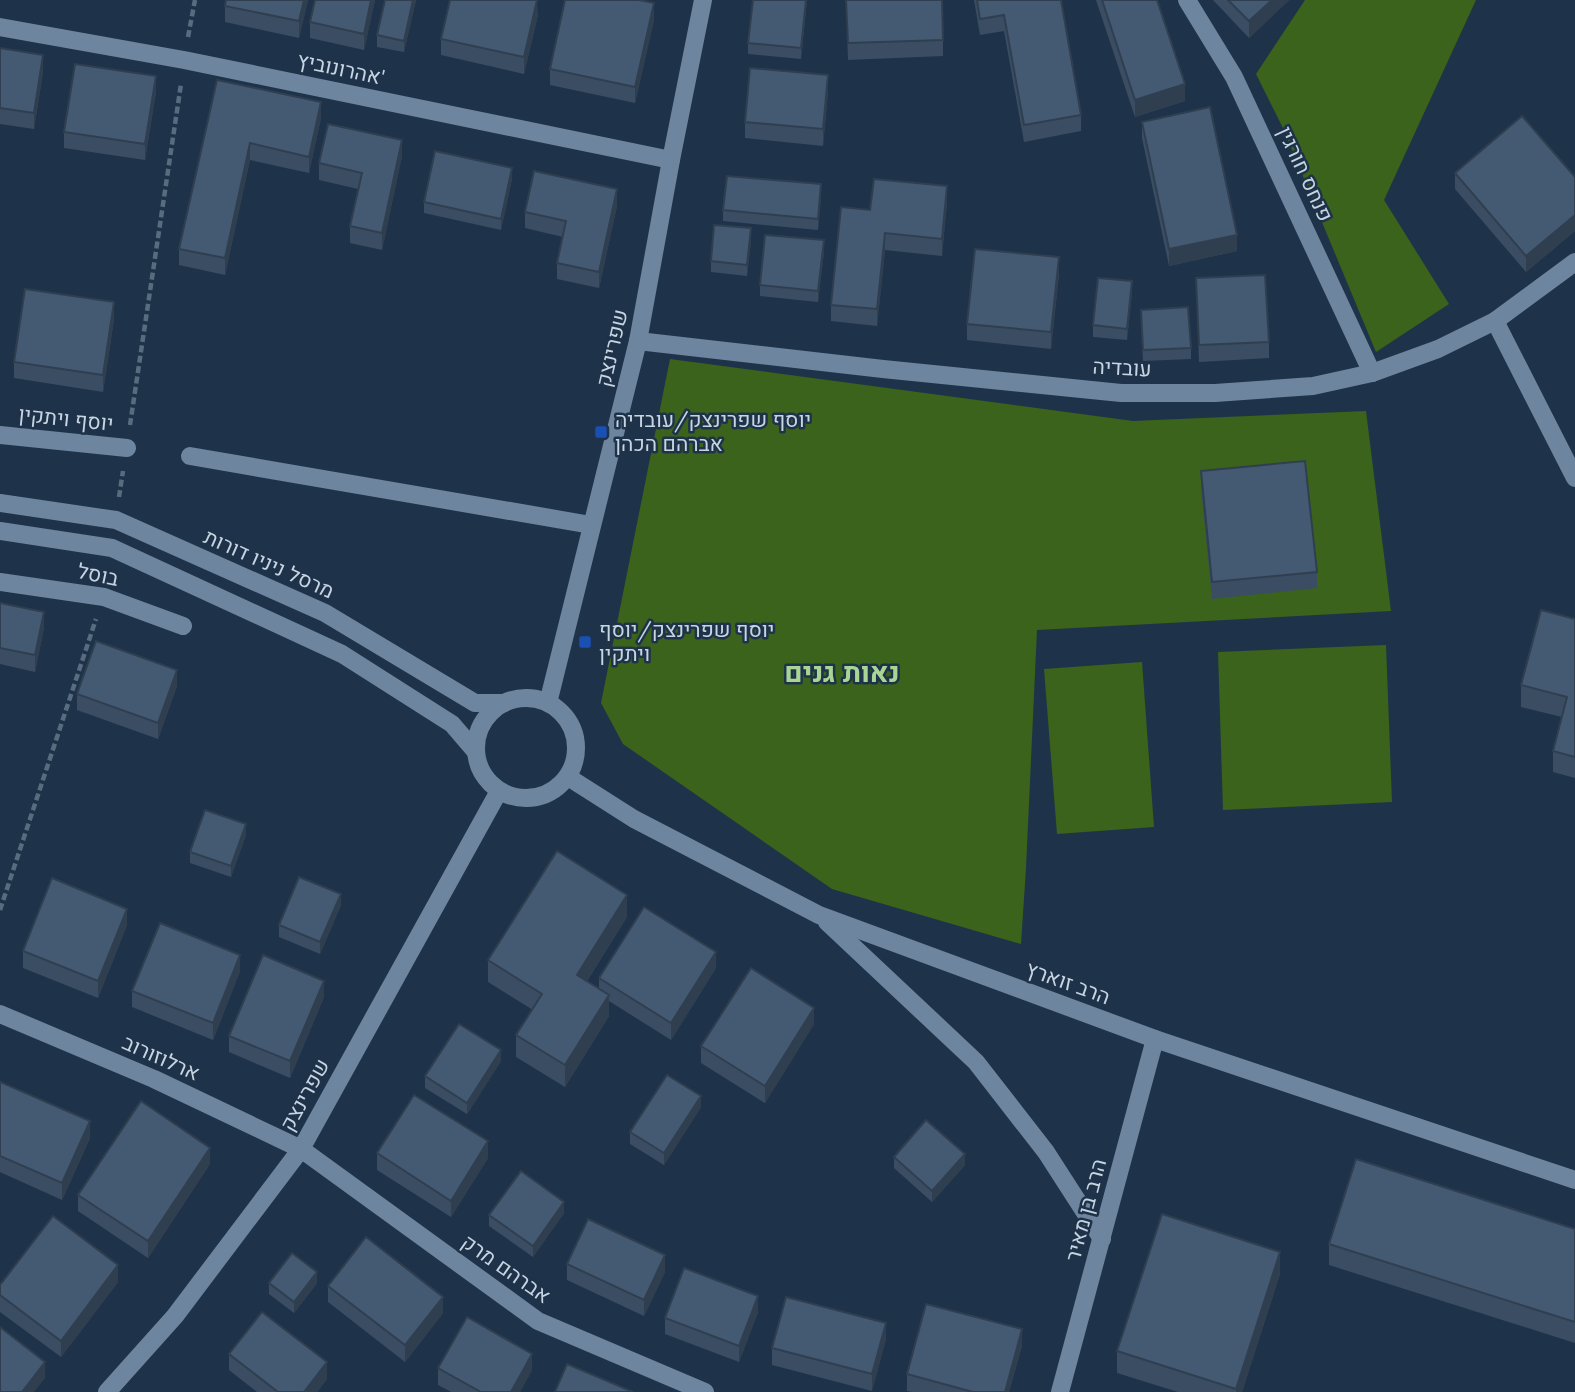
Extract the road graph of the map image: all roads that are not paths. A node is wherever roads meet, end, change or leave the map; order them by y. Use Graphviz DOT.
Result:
graph roads {
  1 [pos="703,0"];
  2 [pos="1187,0"];
  3 [pos="0,27"];
  4 [pos="671,160"];
  5 [pos="1575,262"];
  6 [pos="1495,321"];
  7 [pos="638,341"];
  8 [pos="1372,373"];
  9 [pos="0,435"];
  10 [pos="127,448"];
  11 [pos="190,456"];
  12 [pos="1575,478"];
  13 [pos="0,502"];
  14 [pos="591,525"];
  15 [pos="0,531"];
  16 [pos="0,582"];
  17 [pos="183,626"];
  18 [pos="504,703"];
  19 [pos="548,703"];
  20 [pos="476,752"];
  21 [pos="568,777"];
  22 [pos="499,791"];
  23 [pos="819,915"];
  24 [pos="0,1014"];
  25 [pos="1155,1039"];
  26 [pos="301,1149"];
  27 [pos="1575,1180"];
  28 [pos="1102,1238"];
  29 [pos="107,1392"];
  30 [pos="705,1392"];
  31 [pos="1060,1392"];
  1 -- 4 [label="street, שפרינצק"];
  2 -- 8 [label="street, פנחס חורגין"];
  3 -- 4 [label="street, אהרונוביץ'"];
  4 -- 7 [label="street, שפרינצק"];
  5 -- 6 [label="street, עובדיה"];
  6 -- 8 [label="street, עובדיה"];
  6 -- 12 [label="street"];
  7 -- 8 [label="street, עובדיה"];
  7 -- 14 [label="street, שפרינצק"];
  9 -- 10 [label="street, יוסף ויתקין"];
  11 -- 14 [label="street"];
  13 -- 18 [label="street, מרסל ניניו דורות"];
  14 -- 19 [label="street, שפרינצק"];
  15 -- 20 [label="street"];
  16 -- 17 [label="street, בוסל"];
  18 -- 19 [label="street"];
  18 -- 20 [label="street"];
  19 -- 21 [label="street"];
  20 -- 22 [label="street"];
  21 -- 22 [label="street"];
  21 -- 23 [label="street, הרב זוארץ"];
  22 -- 26 [label="street, שפרינצק"];
  23 -- 25 [label="street, הרב זוארץ"];
  23 -- 28 [label="street"];
  24 -- 26 [label="street, ארלוזורוב"];
  25 -- 27 [label="street, הרב זוארץ"];
  25 -- 28 [label="street, הרב בן מאיר"];
  26 -- 29 [label="street, שפרינצק"];
  26 -- 30 [label="street, אברהם מרק"];
  28 -- 31 [label="street, הרב בן מאיר"];
}
